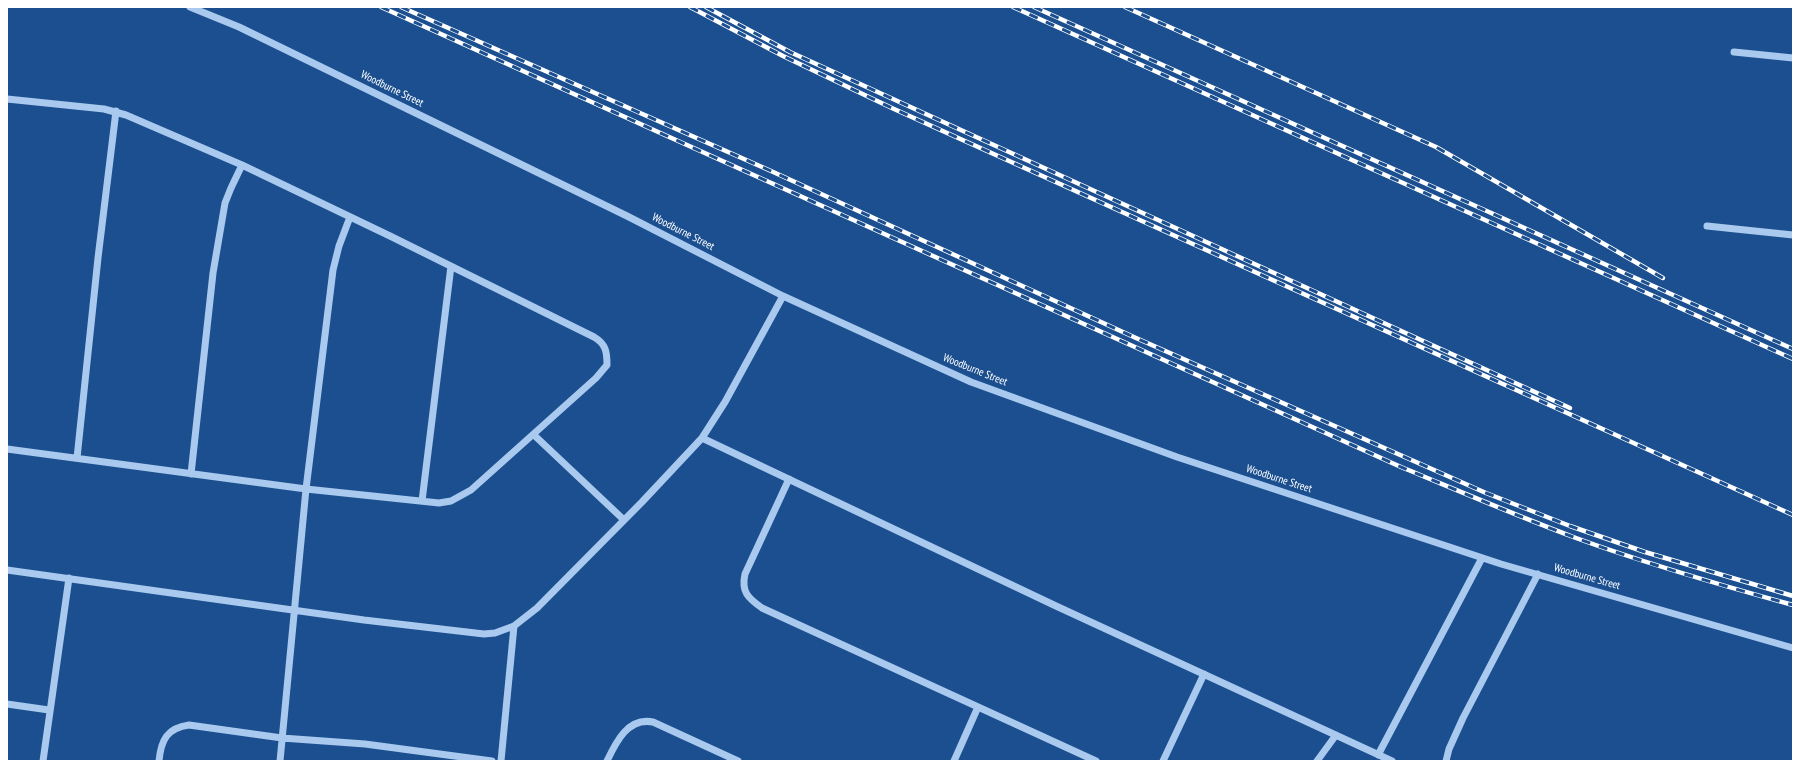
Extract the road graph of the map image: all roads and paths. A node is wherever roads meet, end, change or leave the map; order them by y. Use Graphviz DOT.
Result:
graph roads {
  1 [pos="190,7"];
  2 [pos="1734,52"];
  3 [pos="1793,58"];
  4 [pos="7,99"];
  5 [pos="116,111"];
  6 [pos="242,165"];
  7 [pos="350,216"];
  8 [pos="1707,226"];
  9 [pos="1793,235"];
  10 [pos="451,266"];
  11 [pos="783,296"];
  12 [pos="534,435"];
  13 [pos="702,438"];
  14 [pos="7,449"];
  15 [pos="77,458"];
  16 [pos="190,474"];
  17 [pos="789,479"];
  18 [pos="306,489"];
  19 [pos="422,501"];
  20 [pos="624,520"];
  21 [pos="1482,558"];
  22 [pos="7,570"];
  23 [pos="1538,574"];
  24 [pos="69,578"];
  25 [pos="294,610"];
  26 [pos="514,626"];
  27 [pos="1793,648"];
  28 [pos="1204,674"];
  29 [pos="7,704"];
  30 [pos="978,707"];
  31 [pos="50,710"];
  32 [pos="1336,735"];
  33 [pos="282,738"];
  34 [pos="1378,754"];
  35 [pos="43,761"];
  36 [pos="159,761"];
  37 [pos="280,761"];
  38 [pos="492,761"];
  39 [pos="500,761"];
  40 [pos="607,761"];
  41 [pos="738,761"];
  42 [pos="954,761"];
  43 [pos="1096,761"];
  44 [pos="1163,761"];
  45 [pos="1317,761"];
  46 [pos="1392,761"];
  47 [pos="1446,761"];
  1 -- 11 [label="street, Woodburne Street"];
  2 -- 3 [label="street"];
  4 -- 5 [label="street"];
  5 -- 6 [label="street"];
  5 -- 15 [label="street"];
  6 -- 7 [label="street"];
  6 -- 16 [label="street"];
  7 -- 10 [label="street"];
  7 -- 18 [label="street"];
  8 -- 9 [label="street"];
  10 -- 12 [label="street"];
  10 -- 19 [label="street"];
  11 -- 13 [label="street"];
  11 -- 21 [label="street, Woodburne Street"];
  12 -- 19 [label="street"];
  12 -- 20 [label="street"];
  13 -- 17 [label="street"];
  13 -- 20 [label="street"];
  14 -- 15 [label="street"];
  15 -- 16 [label="street"];
  16 -- 18 [label="street"];
  17 -- 28 [label="street"];
  17 -- 30 [label="street"];
  18 -- 19 [label="street"];
  18 -- 25 [label="street"];
  20 -- 26 [label="street"];
  21 -- 23 [label="street, Woodburne Street"];
  21 -- 34 [label="street"];
  22 -- 24 [label="street"];
  23 -- 27 [label="street, Woodburne Street"];
  23 -- 47 [label="street"];
  24 -- 25 [label="street"];
  24 -- 31 [label="street"];
  25 -- 26 [label="street"];
  25 -- 33 [label="street"];
  26 -- 39 [label="street"];
  28 -- 32 [label="street"];
  28 -- 44 [label="street"];
  29 -- 31 [label="street"];
  30 -- 42 [label="street"];
  30 -- 43 [label="street"];
  31 -- 35 [label="street"];
  32 -- 34 [label="street"];
  32 -- 45 [label="street"];
  33 -- 36 [label="street"];
  33 -- 37 [label="street"];
  33 -- 38 [label="street"];
  34 -- 46 [label="street"];
  40 -- 41 [label="street"];
}
